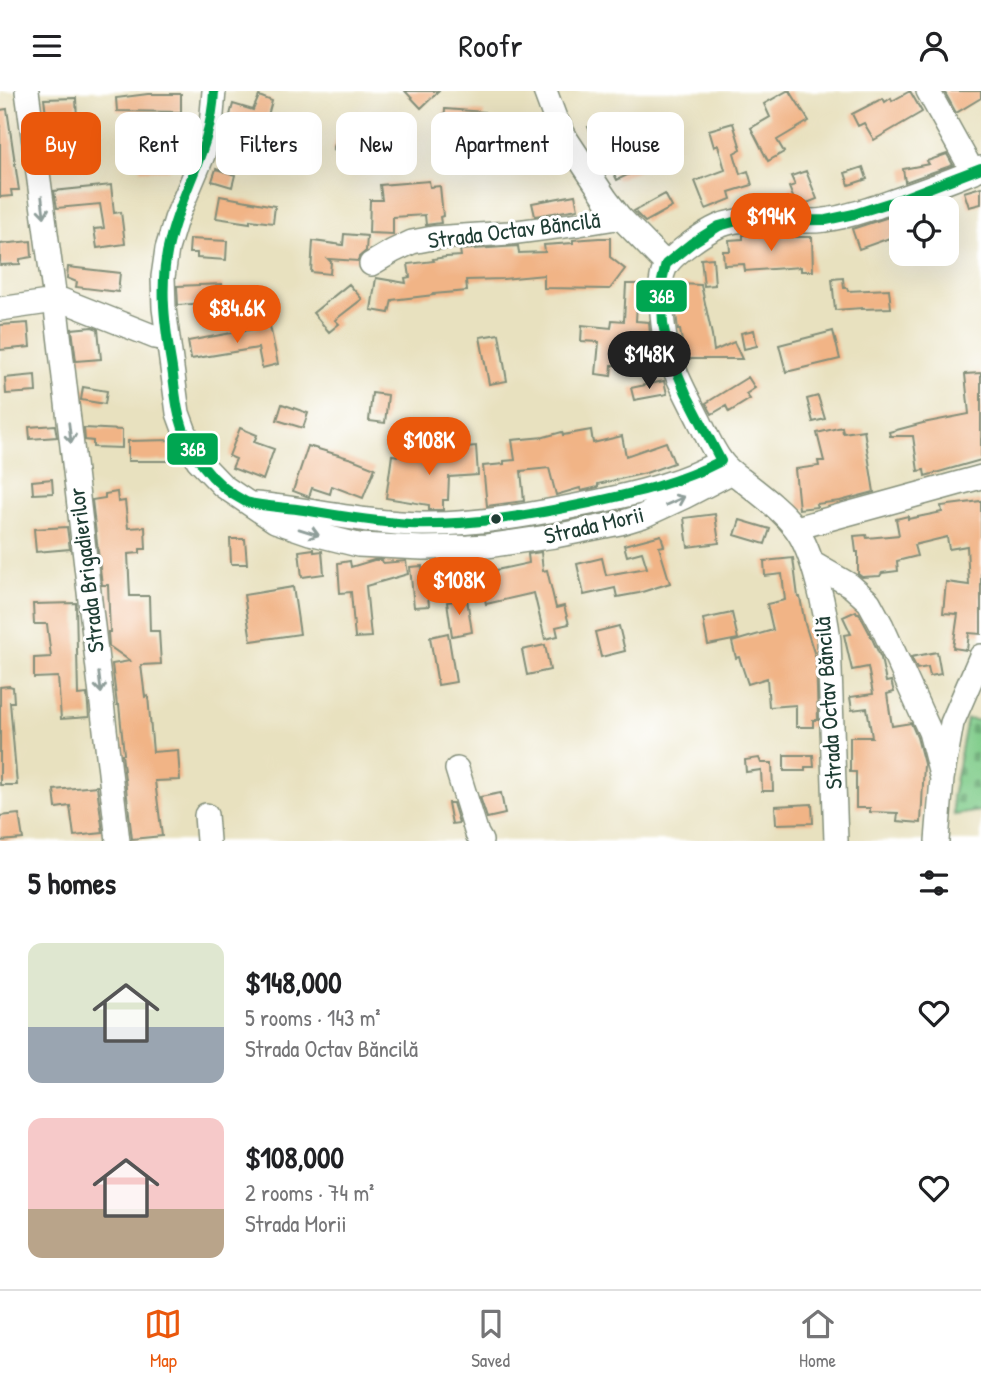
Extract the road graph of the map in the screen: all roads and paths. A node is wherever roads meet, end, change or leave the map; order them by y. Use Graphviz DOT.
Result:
graph roads {
  1 [pos="27,91"];
  2 [pos="214,91"];
  3 [pos="545,91"];
  4 [pos="928,91"];
  5 [pos="977,170"];
  6 [pos="619,216"];
  7 [pos="371,264"];
  8 [pos="666,264"];
  9 [pos="55,300"];
  10 [pos="0,309"];
  11 [pos="167,339"];
  12 [pos="727,467"];
  13 [pos="981,477"];
  14 [pos="247,503"];
  15 [pos="569,507"];
  16 [pos="468,521"];
  17 [pos="796,528"];
  18 [pos="573,533"];
  19 [pos="468,547"];
  20 [pos="812,563"];
  21 [pos="981,656"];
  22 [pos="457,769"];
  23 [pos="942,779"];
  24 [pos="206,815"];
  25 [pos="118,841"];
  26 [pos="208,841"];
  27 [pos="481,841"];
  28 [pos="836,841"];
  29 [pos="937,841"];
  1 -- 9 [label="street, Strada Brigadierilor, one-way"];
  2 -- 11 [label="street, Strada Morii"];
  3 -- 6 [label="street, Strada Octav Băncilă"];
  4 -- 5 [label="street"];
  5 -- 8 [label="street"];
  6 -- 7 [label="street, Strada Octav Băncilă"];
  6 -- 8 [label="street, Strada Octav Băncilă"];
  8 -- 12 [label="street, Strada Octav Băncilă"];
  9 -- 10 [label="street"];
  9 -- 11 [label="street"];
  9 -- 25 [label="street, Strada Brigadierilor, one-way"];
  11 -- 14 [label="street, Strada Morii"];
  12 -- 15 [label="street, Strada Morii"];
  12 -- 17 [label="street, Strada Octav Băncilă"];
  18 -- 12 [label="street, Strada Morii, one-way"];
  13 -- 17 [label="street"];
  14 -- 16 [label="street, Strada Morii"];
  14 -- 19 [label="street, Strada Morii, one-way"];
  15 -- 16 [label="street, Strada Morii"];
  15 -- 18 [label="street"];
  16 -- 19 [label="street"];
  17 -- 20 [label="street, Strada Octav Băncilă"];
  18 -- 19 [label="street, Strada Morii"];
  20 -- 23 [label="street"];
  20 -- 28 [label="street, Strada Octav Băncilă"];
  21 -- 23 [label="street"];
  22 -- 27 [label="street"];
  23 -- 29 [label="street"];
  24 -- 26 [label="street"];
}
